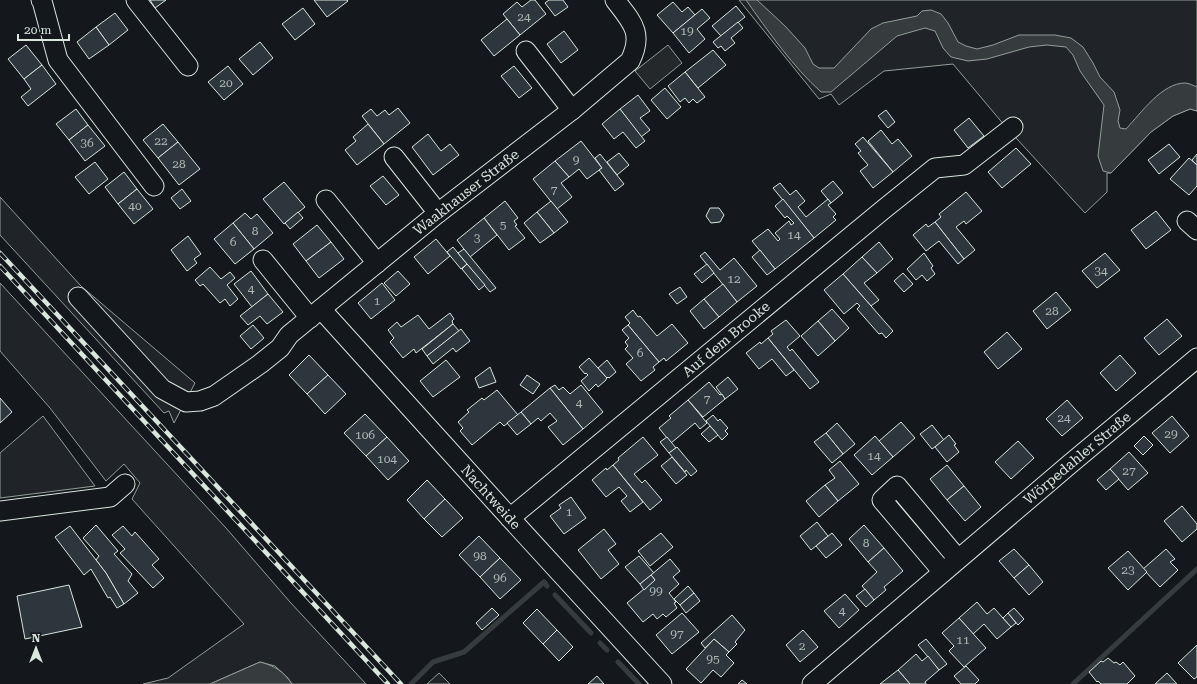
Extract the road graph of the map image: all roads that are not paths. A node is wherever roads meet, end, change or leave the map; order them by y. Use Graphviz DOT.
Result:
graph roads {
  1 [pos="42,0"];
  2 [pos="136,0"];
  3 [pos="615,0"];
  4 [pos="526,51"];
  5 [pos="188,66"];
  6 [pos="572,110"];
  7 [pos="1013,127"];
  8 [pos="394,157"];
  9 [pos="154,186"];
  10 [pos="326,200"];
  11 [pos="438,213"];
  12 [pos="263,260"];
  13 [pos="377,263"];
  14 [pos="78,298"];
  15 [pos="316,313"];
  16 [pos="1197,358"];
  17 [pos="125,484"];
  18 [pos="0,511"];
  19 [pos="510,518"];
  20 [pos="958,559"];
  21 [pos="943,572"];
  22 [pos="662,684"];
  23 [pos="812,684"];
  1 -- 9 [label="street"];
  2 -- 5 [label="street"];
  3 -- 6 [label="street, Waakhauser Straße"];
  4 -- 6 [label="street"];
  6 -- 11 [label="street, Waakhauser Straße"];
  7 -- 19 [label="street, Auf dem Brooke"];
  8 -- 11 [label="street"];
  10 -- 13 [label="street"];
  11 -- 13 [label="street, Waakhauser Straße"];
  12 -- 15 [label="street, Nachtweide"];
  13 -- 15 [label="street, Waakhauser Straße"];
  14 -- 15 [label="street, Waakhauser Straße"];
  15 -- 19 [label="street, Nachtweide"];
  16 -- 20 [label="street, Wörpedahler Straße"];
  17 -- 18 [label="street"];
  19 -- 22 [label="street, Nachtweide"];
  20 -- 21 [label="street, Wörpedahler Straße"];
  20 -- 21 [label="street"];
  21 -- 23 [label="street, Wörpedahler Straße"];
}
